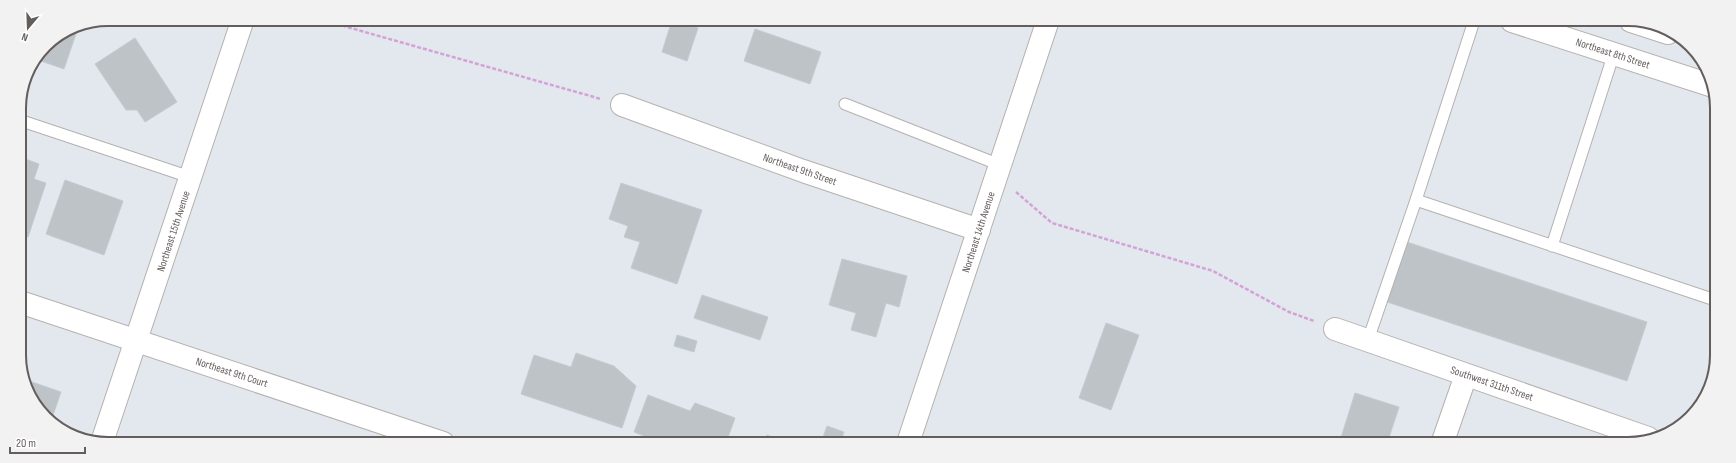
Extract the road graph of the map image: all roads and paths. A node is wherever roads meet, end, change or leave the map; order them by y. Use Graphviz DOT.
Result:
graph roads {
  1 [pos="241,26"];
  2 [pos="344,26"];
  3 [pos="1046,26"];
  4 [pos="1472,26"];
  5 [pos="1527,26"];
  6 [pos="1614,54"];
  7 [pos="1706,84"];
  8 [pos="845,104"];
  9 [pos="622,105"];
  10 [pos="26,122"];
  11 [pos="998,170"];
  12 [pos="190,177"];
  13 [pos="1416,200"];
  14 [pos="978,230"];
  15 [pos="1552,246"];
  16 [pos="1710,298"];
  17 [pos="26,304"];
  18 [pos="1335,329"];
  19 [pos="136,340"];
  20 [pos="1368,340"];
  21 [pos="1466,374"];
  22 [pos="1641,436"];
  23 [pos="104,437"];
  24 [pos="425,437"];
  25 [pos="910,437"];
  26 [pos="1444,437"];
  1 -- 12 [label="street, Northeast 15th Avenue"];
  2 -- 9 [label="path"];
  3 -- 11 [label="street, Northeast 14th Avenue"];
  4 -- 13 [label="lane"];
  5 -- 6 [label="street, Northeast 8th Street"];
  6 -- 7 [label="street, Northeast 8th Street"];
  6 -- 15 [label="lane"];
  8 -- 11 [label="lane"];
  9 -- 14 [label="street, Northeast 9th Street"];
  10 -- 12 [label="lane"];
  11 -- 14 [label="street, Northeast 14th Avenue"];
  11 -- 18 [label="path"];
  12 -- 19 [label="street, Northeast 15th Avenue"];
  13 -- 15 [label="lane"];
  13 -- 20 [label="lane"];
  14 -- 25 [label="street, Northeast 14th Avenue"];
  15 -- 16 [label="lane"];
  17 -- 19 [label="street, Northeast 9th Court"];
  18 -- 20 [label="street, Southwest 311th Street"];
  19 -- 23 [label="street, Northeast 15th Avenue"];
  19 -- 24 [label="street, Northeast 9th Court"];
  20 -- 21 [label="street, Southwest 311th Street"];
  21 -- 22 [label="street, Southwest 311th Street"];
  21 -- 26 [label="street"];
}
